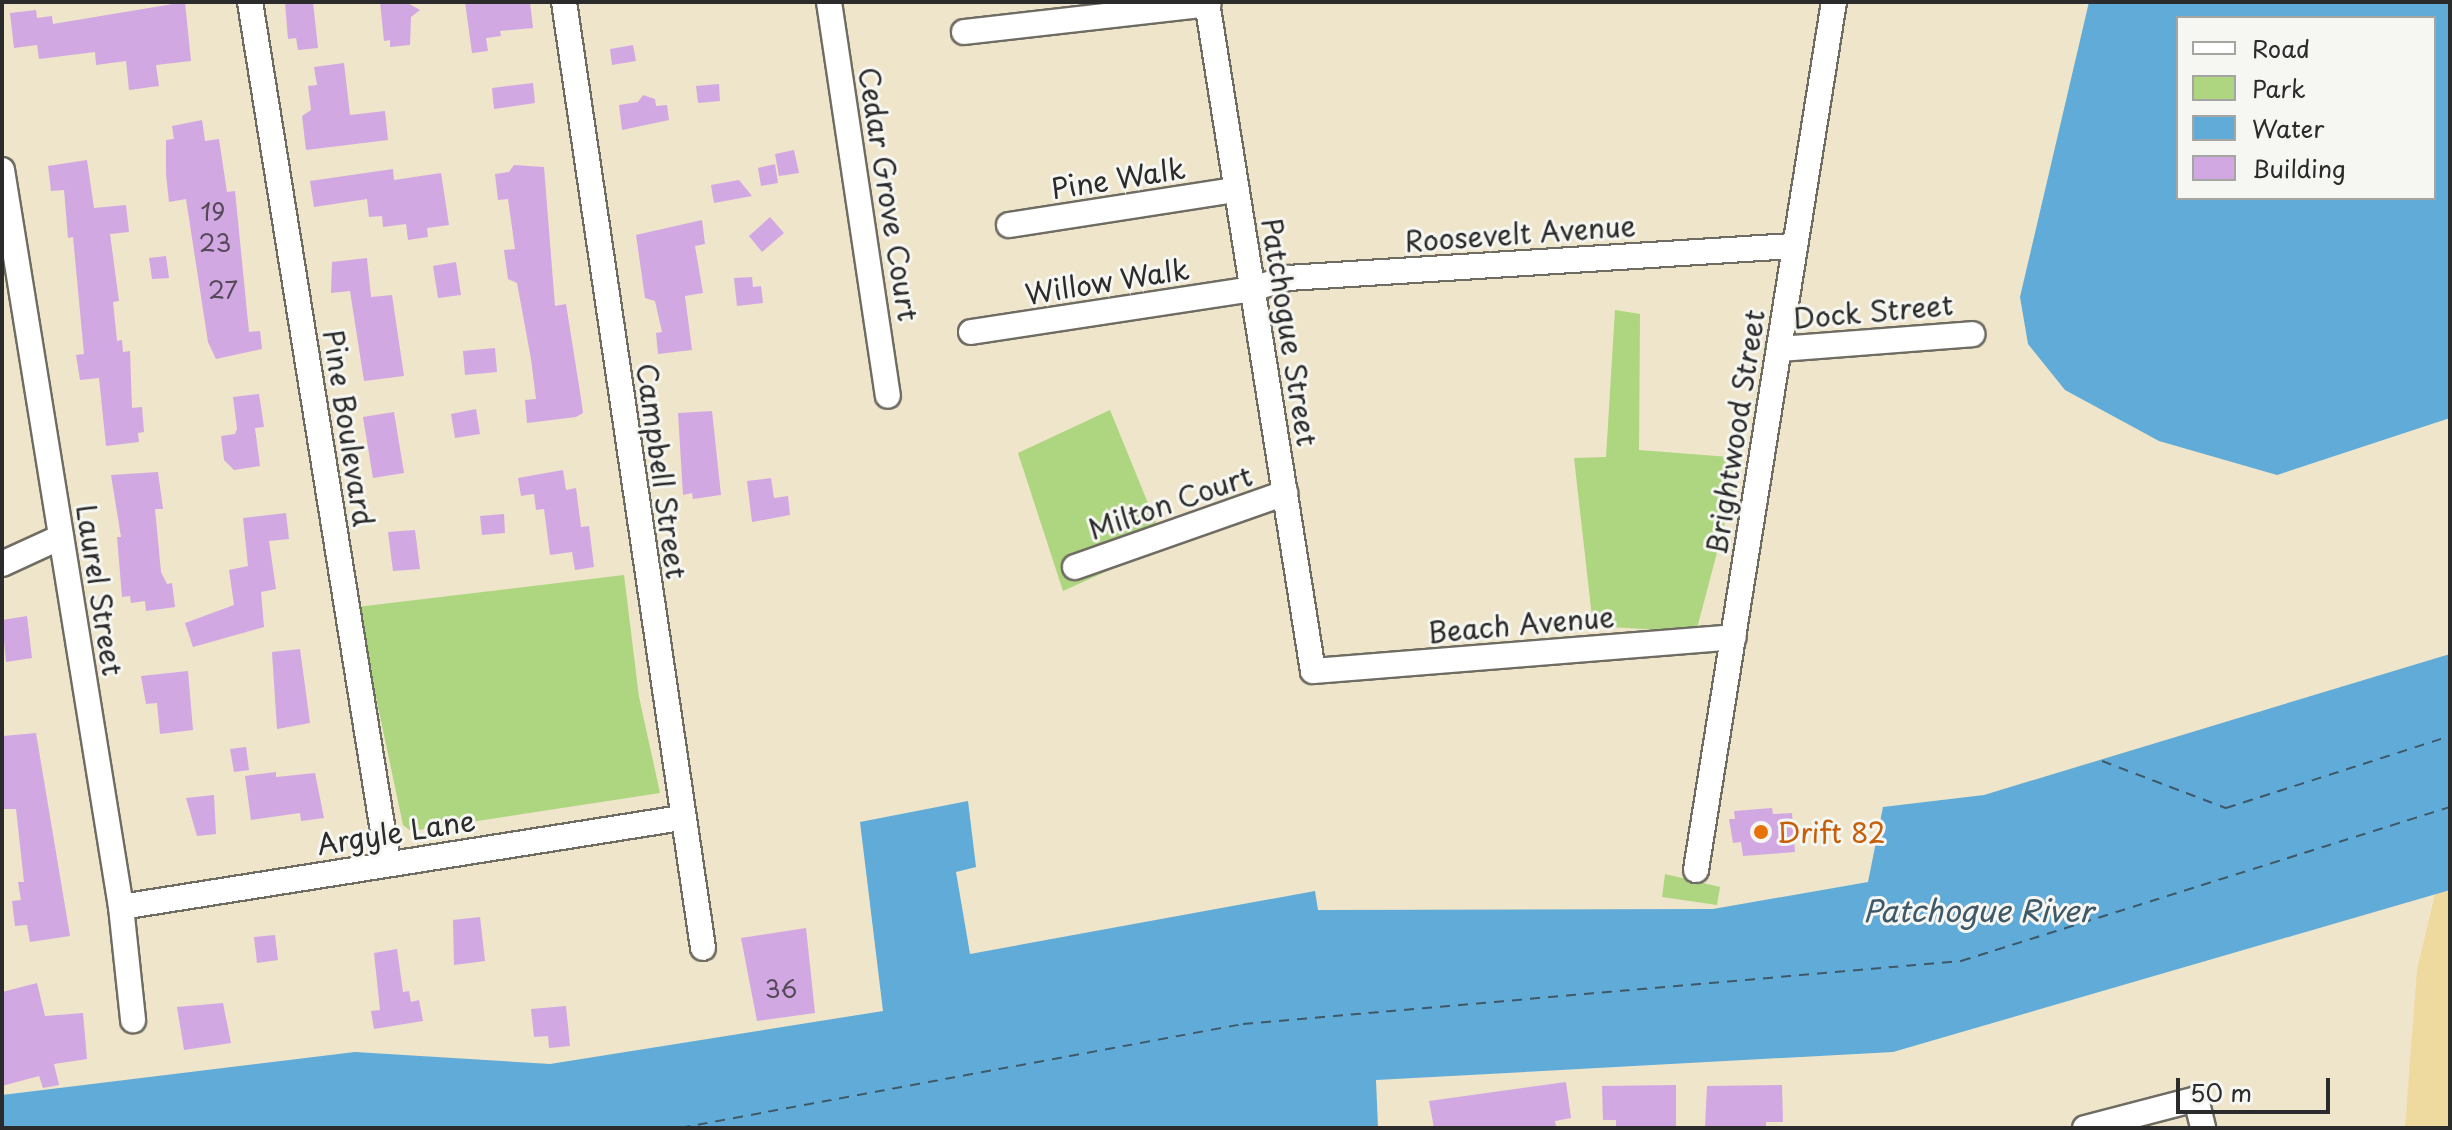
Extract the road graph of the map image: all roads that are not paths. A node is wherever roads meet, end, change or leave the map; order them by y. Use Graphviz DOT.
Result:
graph roads {
  1 [pos="250,2"];
  2 [pos="564,2"];
  3 [pos="829,2"];
  4 [pos="1834,2"];
  5 [pos="1207,3"];
  6 [pos="964,32"];
  7 [pos="2,170"];
  8 [pos="1236,190"];
  9 [pos="1009,225"];
  10 [pos="1793,246"];
  11 [pos="9,256"];
  12 [pos="1252,289"];
  13 [pos="971,332"];
  14 [pos="1972,334"];
  15 [pos="1779,349"];
  16 [pos="888,396"];
  17 [pos="1285,493"];
  18 [pos="61,537"];
  19 [pos="2,564"];
  20 [pos="1075,567"];
  21 [pos="1734,637"];
  22 [pos="1313,671"];
  23 [pos="681,818"];
  24 [pos="388,863"];
  25 [pos="1696,870"];
  26 [pos="121,907"];
  27 [pos="703,948"];
  28 [pos="133,1020"];
  29 [pos="2085,1128"];
  30 [pos="2203,1128"];
  1 -- 24 [label="street, Pine Boulevard"];
  2 -- 23 [label="street, Campbell Street"];
  3 -- 16 [label="street, Cedar Grove Court"];
  4 -- 10 [label="street, Brightwood Street"];
  5 -- 6 [label="street"];
  5 -- 8 [label="street, Patchogue Street"];
  7 -- 11 [label="street, Laurel Street"];
  8 -- 9 [label="street, Pine Walk"];
  8 -- 12 [label="street, Patchogue Street"];
  10 -- 12 [label="street, Roosevelt Avenue"];
  10 -- 15 [label="street, Brightwood Street"];
  11 -- 18 [label="street, Laurel Street"];
  12 -- 13 [label="street, Willow Walk"];
  12 -- 17 [label="street, Patchogue Street"];
  14 -- 15 [label="street, Dock Street"];
  15 -- 21 [label="street, Brightwood Street"];
  17 -- 20 [label="street, Milton Court"];
  17 -- 22 [label="street, Patchogue Street"];
  18 -- 19 [label="street"];
  18 -- 26 [label="street, Laurel Street"];
  21 -- 22 [label="street, Beach Avenue"];
  21 -- 25 [label="street, Brightwood Street"];
  23 -- 24 [label="street, Argyle Lane"];
  23 -- 27 [label="street, Campbell Street"];
  24 -- 26 [label="street, Argyle Lane"];
  26 -- 28 [label="street, Laurel Street"];
  29 -- 30 [label="street"];
}
